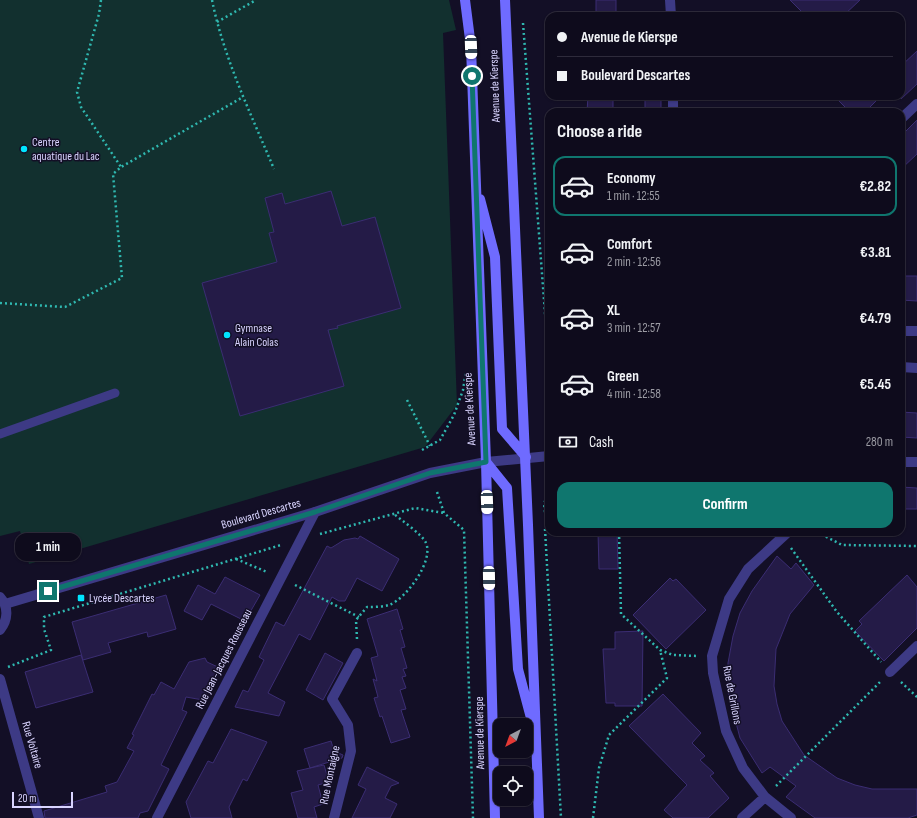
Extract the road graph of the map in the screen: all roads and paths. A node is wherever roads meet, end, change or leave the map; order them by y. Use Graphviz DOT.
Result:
graph roads {
  1 [pos="101,0"];
  2 [pos="212,0"];
  3 [pos="256,0"];
  4 [pos="465,0"];
  5 [pos="505,0"];
  6 [pos="670,0"];
  7 [pos="671,12"];
  8 [pos="523,16"];
  9 [pos="217,22"];
  10 [pos="243,97"];
  11 [pos="917,104"];
  12 [pos="905,115"];
  13 [pos="121,167"];
  14 [pos="274,169"];
  15 [pos="476,179"];
  16 [pos="0,303"];
  17 [pos="545,312"];
  18 [pos="905,331"];
  19 [pos="917,331"];
  20 [pos="905,367"];
  21 [pos="917,368"];
  22 [pos="463,390"];
  23 [pos="115,394"];
  24 [pos="407,400"];
  25 [pos="0,434"];
  26 [pos="430,446"];
  27 [pos="422,450"];
  28 [pos="545,456"];
  29 [pos="526,457"];
  30 [pos="486,462"];
  31 [pos="905,462"];
  32 [pos="917,462"];
  33 [pos="437,492"];
  34 [pos="545,501"];
  35 [pos="315,512"];
  36 [pos="444,513"];
  37 [pos="393,514"];
  38 [pos="545,517"];
  39 [pos="546,536"];
  40 [pos="619,536"];
  41 [pos="785,536"];
  42 [pos="787,536"];
  43 [pos="825,536"];
  44 [pos="301,539"];
  45 [pos="917,546"];
  46 [pos="236,559"];
  47 [pos="281,578"];
  48 [pos="2,600"];
  49 [pos="359,617"];
  50 [pos="0,630"];
  51 [pos="917,646"];
  52 [pos="660,650"];
  53 [pos="357,653"];
  54 [pos="712,656"];
  55 [pos="7,668"];
  56 [pos="890,672"];
  57 [pos="0,679"];
  58 [pos="917,697"];
  59 [pos="536,739"];
  60 [pos="765,797"];
  61 [pos="39,818"];
  62 [pos="157,818"];
  63 [pos="334,818"];
  64 [pos="473,818"];
  65 [pos="495,818"];
  66 [pos="538,818"];
  67 [pos="561,818"];
  68 [pos="593,818"];
  69 [pos="742,818"];
  70 [pos="790,818"];
  1 -- 13 [label="path"];
  2 -- 9 [label="path"];
  3 -- 9 [label="path"];
  4 -- 15 [label="main road, Avenue de Kierspe"];
  5 -- 29 [label="main road, Avenue de Kierspe"];
  6 -- 7 [label="street"];
  8 -- 17 [label="path"];
  9 -- 10 [label="path"];
  10 -- 13 [label="path"];
  10 -- 14 [label="path"];
  11 -- 12 [label="street"];
  13 -- 16 [label="path"];
  15 -- 29 [label="main road"];
  15 -- 30 [label="main road, Avenue de Kierspe"];
  18 -- 19 [label="street"];
  20 -- 21 [label="street"];
  22 -- 26 [label="path"];
  23 -- 25 [label="lane"];
  24 -- 26 [label="path"];
  26 -- 27 [label="path"];
  28 -- 29 [label="street, Boulevard Descartes"];
  29 -- 30 [label="street, Boulevard Descartes"];
  29 -- 59 [label="main road, Avenue de Kierspe"];
  30 -- 35 [label="street, Boulevard Descartes"];
  30 -- 59 [label="main road"];
  30 -- 65 [label="main road, Avenue de Kierspe"];
  31 -- 32 [label="street"];
  33 -- 36 [label="path"];
  34 -- 38 [label="path"];
  35 -- 44 [label="street, Rue Jean-Jacques Rousseau"];
  35 -- 48 [label="street, Boulevard Descartes"];
  36 -- 37 [label="path"];
  36 -- 64 [label="path"];
  37 -- 44 [label="path"];
  37 -- 49 [label="path"];
  39 -- 67 [label="path"];
  40 -- 52 [label="path"];
  41 -- 54 [label="street, Rue de Grillons"];
  42 -- 56 [label="path"];
  43 -- 45 [label="path"];
  44 -- 46 [label="path"];
  44 -- 47 [label="street, Rue Jean-Jacques Rousseau"];
  46 -- 47 [label="path"];
  46 -- 55 [label="path"];
  47 -- 49 [label="path"];
  47 -- 62 [label="street, Rue Jean-Jacques Rousseau"];
  48 -- 50 [label="street, Boulevard Descartes"];
  49 -- 53 [label="path"];
  51 -- 56 [label="street"];
  52 -- 54 [label="path"];
  52 -- 68 [label="path"];
  53 -- 63 [label="street, Rue Montaigne"];
  54 -- 60 [label="street, Rue de Grillons"];
  56 -- 58 [label="path"];
  56 -- 60 [label="path"];
  57 -- 61 [label="street, Rue Voltaire"];
  59 -- 66 [label="main road, Avenue de Kierspe"];
  60 -- 69 [label="street"];
  60 -- 70 [label="street, Rue de Grillons"];
}
